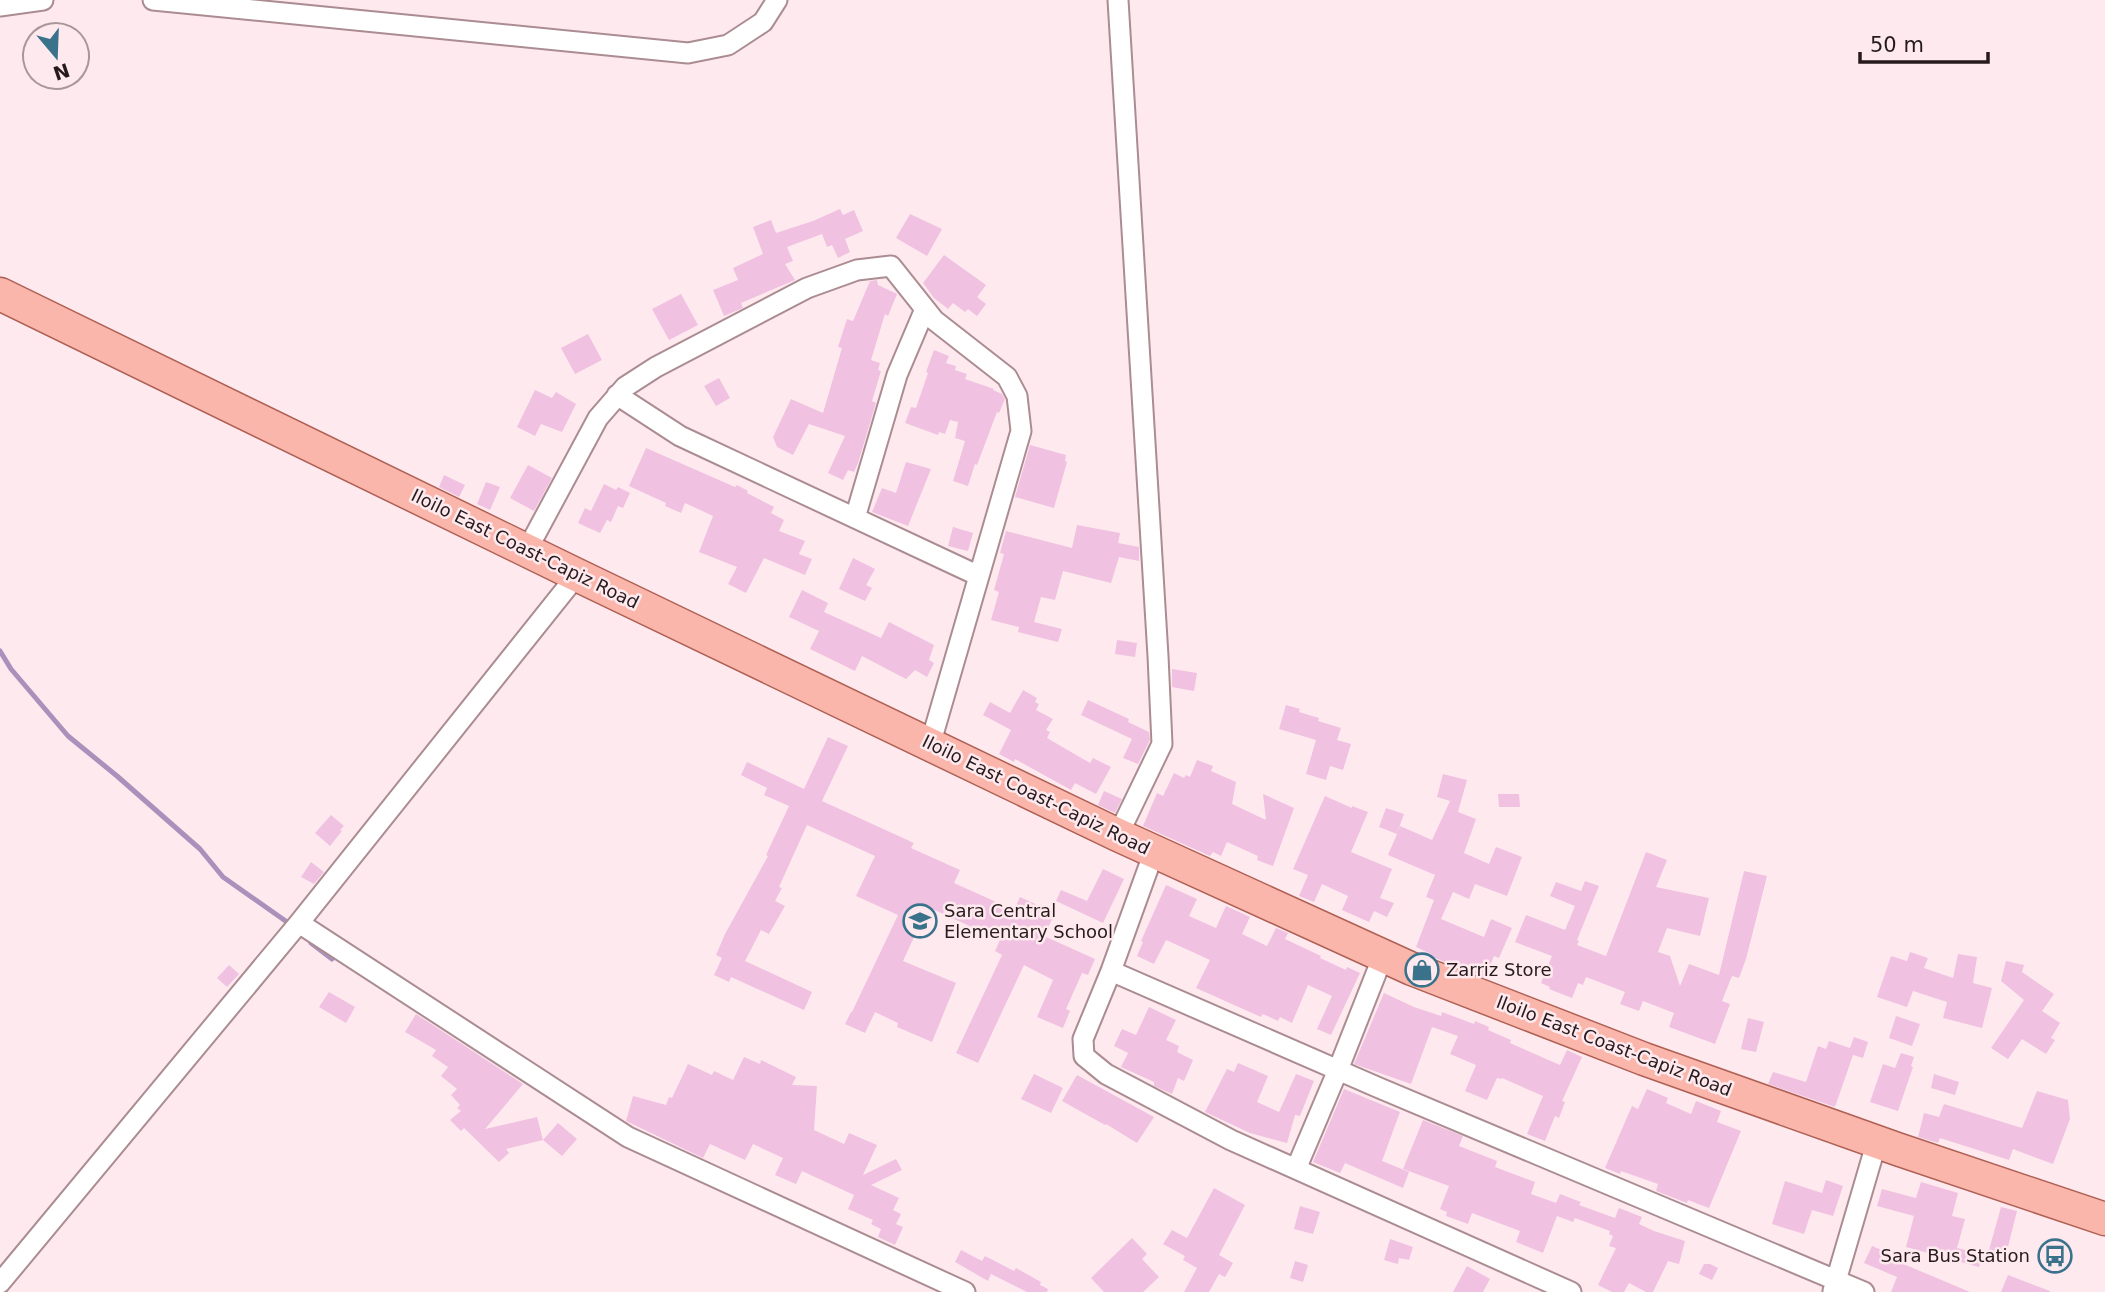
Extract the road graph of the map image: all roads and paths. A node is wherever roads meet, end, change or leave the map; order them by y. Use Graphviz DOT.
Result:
graph roads {
  1 [pos="43,0"];
  2 [pos="153,0"];
  3 [pos="777,0"];
  4 [pos="1118,0"];
  5 [pos="0,6"];
  6 [pos="0,294"];
  7 [pos="925,309"];
  8 [pos="617,395"];
  9 [pos="855,518"];
  10 [pos="527,550"];
  11 [pos="577,575"];
  12 [pos="979,576"];
  13 [pos="930,745"];
  14 [pos="1118,835"];
  15 [pos="1154,852"];
  16 [pos="299,923"];
  17 [pos="1383,956"];
  18 [pos="1111,971"];
  19 [pos="1338,1070"];
  20 [pos="1877,1141"];
  21 [pos="1296,1169"];
  22 [pos="2105,1219"];
  23 [pos="0,1283"];
  24 [pos="1834,1286"];
  25 [pos="965,1292"];
  26 [pos="1571,1292"];
  27 [pos="1864,1292"];
  1 -- 5 [label="street"];
  2 -- 3 [label="street"];
  4 -- 14 [label="street"];
  6 -- 10 [label="main road, Iloilo East Coast-Capiz Road"];
  7 -- 8 [label="street"];
  7 -- 9 [label="street"];
  7 -- 12 [label="street"];
  8 -- 9 [label="street"];
  8 -- 10 [label="street"];
  9 -- 12 [label="street"];
  10 -- 11 [label="main road, Iloilo East Coast-Capiz Road"];
  11 -- 13 [label="main road, Iloilo East Coast-Capiz Road"];
  11 -- 16 [label="street"];
  12 -- 13 [label="street"];
  13 -- 14 [label="main road, Iloilo East Coast-Capiz Road"];
  14 -- 15 [label="main road, Iloilo East Coast-Capiz Road"];
  15 -- 17 [label="main road, Iloilo East Coast-Capiz Road"];
  15 -- 18 [label="street"];
  16 -- 23 [label="street"];
  16 -- 25 [label="street"];
  17 -- 19 [label="street"];
  17 -- 20 [label="main road, Iloilo East Coast-Capiz Road"];
  18 -- 19 [label="street"];
  18 -- 21 [label="street"];
  19 -- 21 [label="street"];
  19 -- 24 [label="street"];
  20 -- 22 [label="main road, Iloilo East Coast-Capiz Road"];
  20 -- 24 [label="street"];
  21 -- 26 [label="street"];
  24 -- 27 [label="street"];
}
